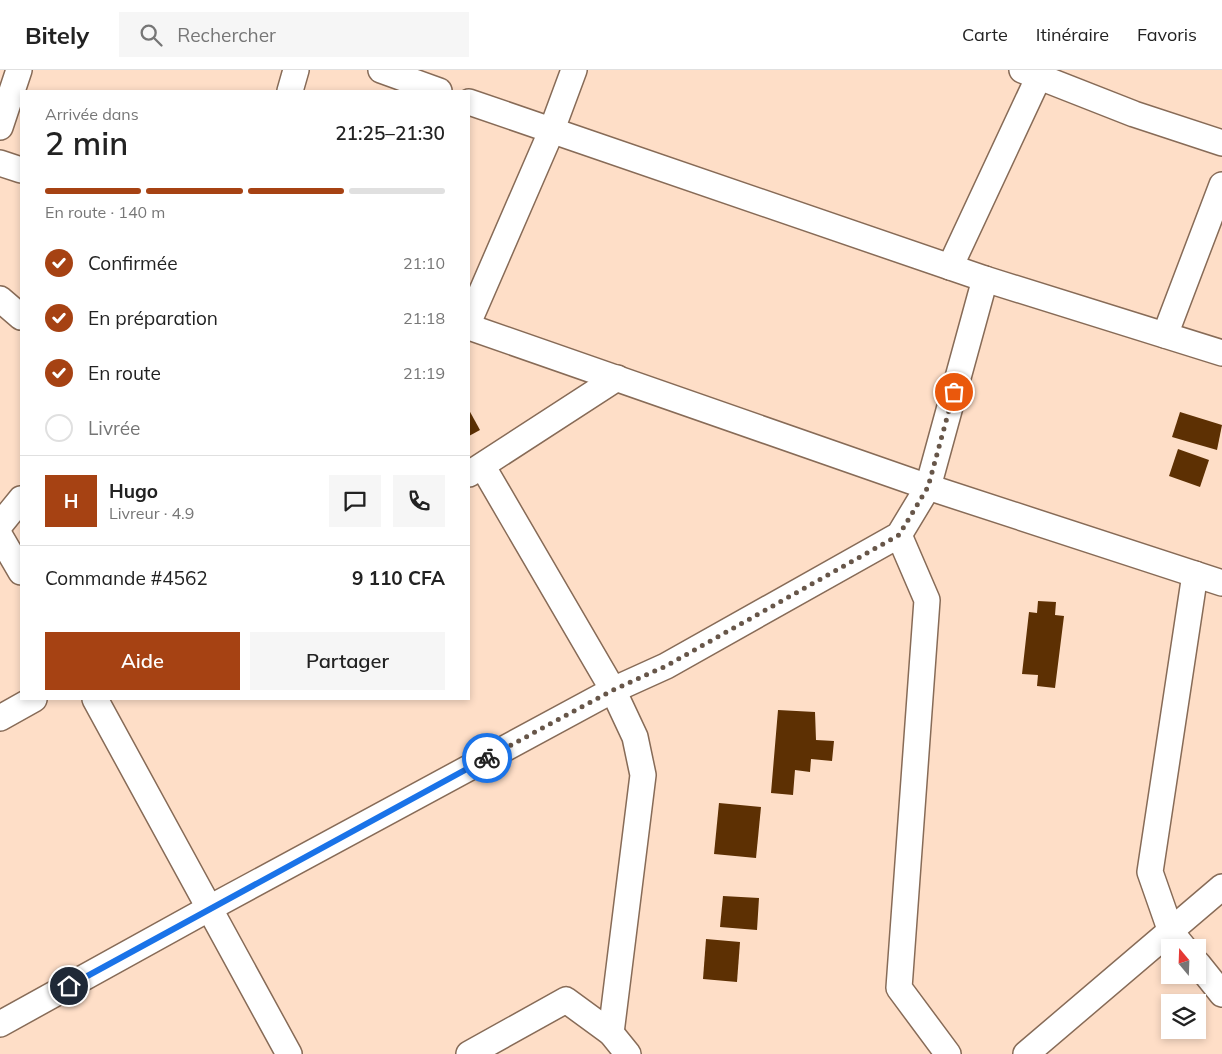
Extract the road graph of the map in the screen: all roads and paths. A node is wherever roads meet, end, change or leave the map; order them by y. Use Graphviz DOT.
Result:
graph roads {
  1 [pos="20,70"];
  2 [pos="296,70"];
  3 [pos="381,70"];
  4 [pos="574,70"];
  5 [pos="1035,72"];
  6 [pos="290,90"];
  7 [pos="436,90"];
  8 [pos="470,102"];
  9 [pos="0,127"];
  10 [pos="551,132"];
  11 [pos="1222,143"];
  12 [pos="0,163"];
  13 [pos="20,170"];
  14 [pos="1222,184"];
  15 [pos="950,267"];
  16 [pos="985,279"];
  17 [pos="0,299"];
  18 [pos="20,316"];
  19 [pos="470,319"];
  20 [pos="470,327"];
  21 [pos="1165,335"];
  22 [pos="1222,353"];
  23 [pos="616,378"];
  24 [pos="476,470"];
  25 [pos="928,487"];
  26 [pos="20,500"];
  27 [pos="0,525"];
  28 [pos="899,535"];
  29 [pos="0,536"];
  30 [pos="20,570"];
  31 [pos="1195,574"];
  32 [pos="1222,583"];
  33 [pos="613,690"];
  34 [pos="32,700"];
  35 [pos="96,700"];
  36 [pos="0,718"];
  37 [pos="1222,887"];
  38 [pos="208,909"];
  39 [pos="1178,939"];
  40 [pos="1179,939"];
  41 [pos="1161,953"];
  42 [pos="1206,974"];
  43 [pos="1222,994"];
  44 [pos="0,1024"];
  45 [pos="611,1033"];
  46 [pos="289,1054"];
  47 [pos="469,1054"];
  48 [pos="628,1054"];
  49 [pos="948,1054"];
  50 [pos="1026,1054"];
  1 -- 9 [label="street"];
  2 -- 6 [label="street"];
  3 -- 7 [label="street"];
  4 -- 10 [label="street"];
  5 -- 11 [label="street"];
  5 -- 15 [label="street"];
  8 -- 10 [label="street"];
  10 -- 15 [label="street"];
  10 -- 19 [label="street"];
  12 -- 13 [label="street"];
  14 -- 21 [label="street"];
  15 -- 16 [label="street"];
  16 -- 21 [label="street"];
  16 -- 25 [label="street"];
  17 -- 18 [label="street"];
  20 -- 23 [label="street"];
  21 -- 22 [label="street"];
  23 -- 24 [label="street"];
  23 -- 25 [label="street"];
  24 -- 33 [label="street"];
  25 -- 28 [label="street"];
  25 -- 31 [label="street"];
  26 -- 27 [label="street"];
  28 -- 33 [label="street"];
  28 -- 49 [label="street"];
  29 -- 30 [label="street"];
  31 -- 32 [label="street"];
  31 -- 39 [label="street"];
  33 -- 38 [label="street"];
  33 -- 45 [label="street"];
  34 -- 36 [label="street"];
  35 -- 38 [label="street"];
  37 -- 40 [label="street"];
  38 -- 44 [label="street"];
  38 -- 46 [label="street"];
  41 -- 50 [label="street"];
  42 -- 43 [label="street"];
  45 -- 47 [label="street"];
  45 -- 48 [label="street"];
}
